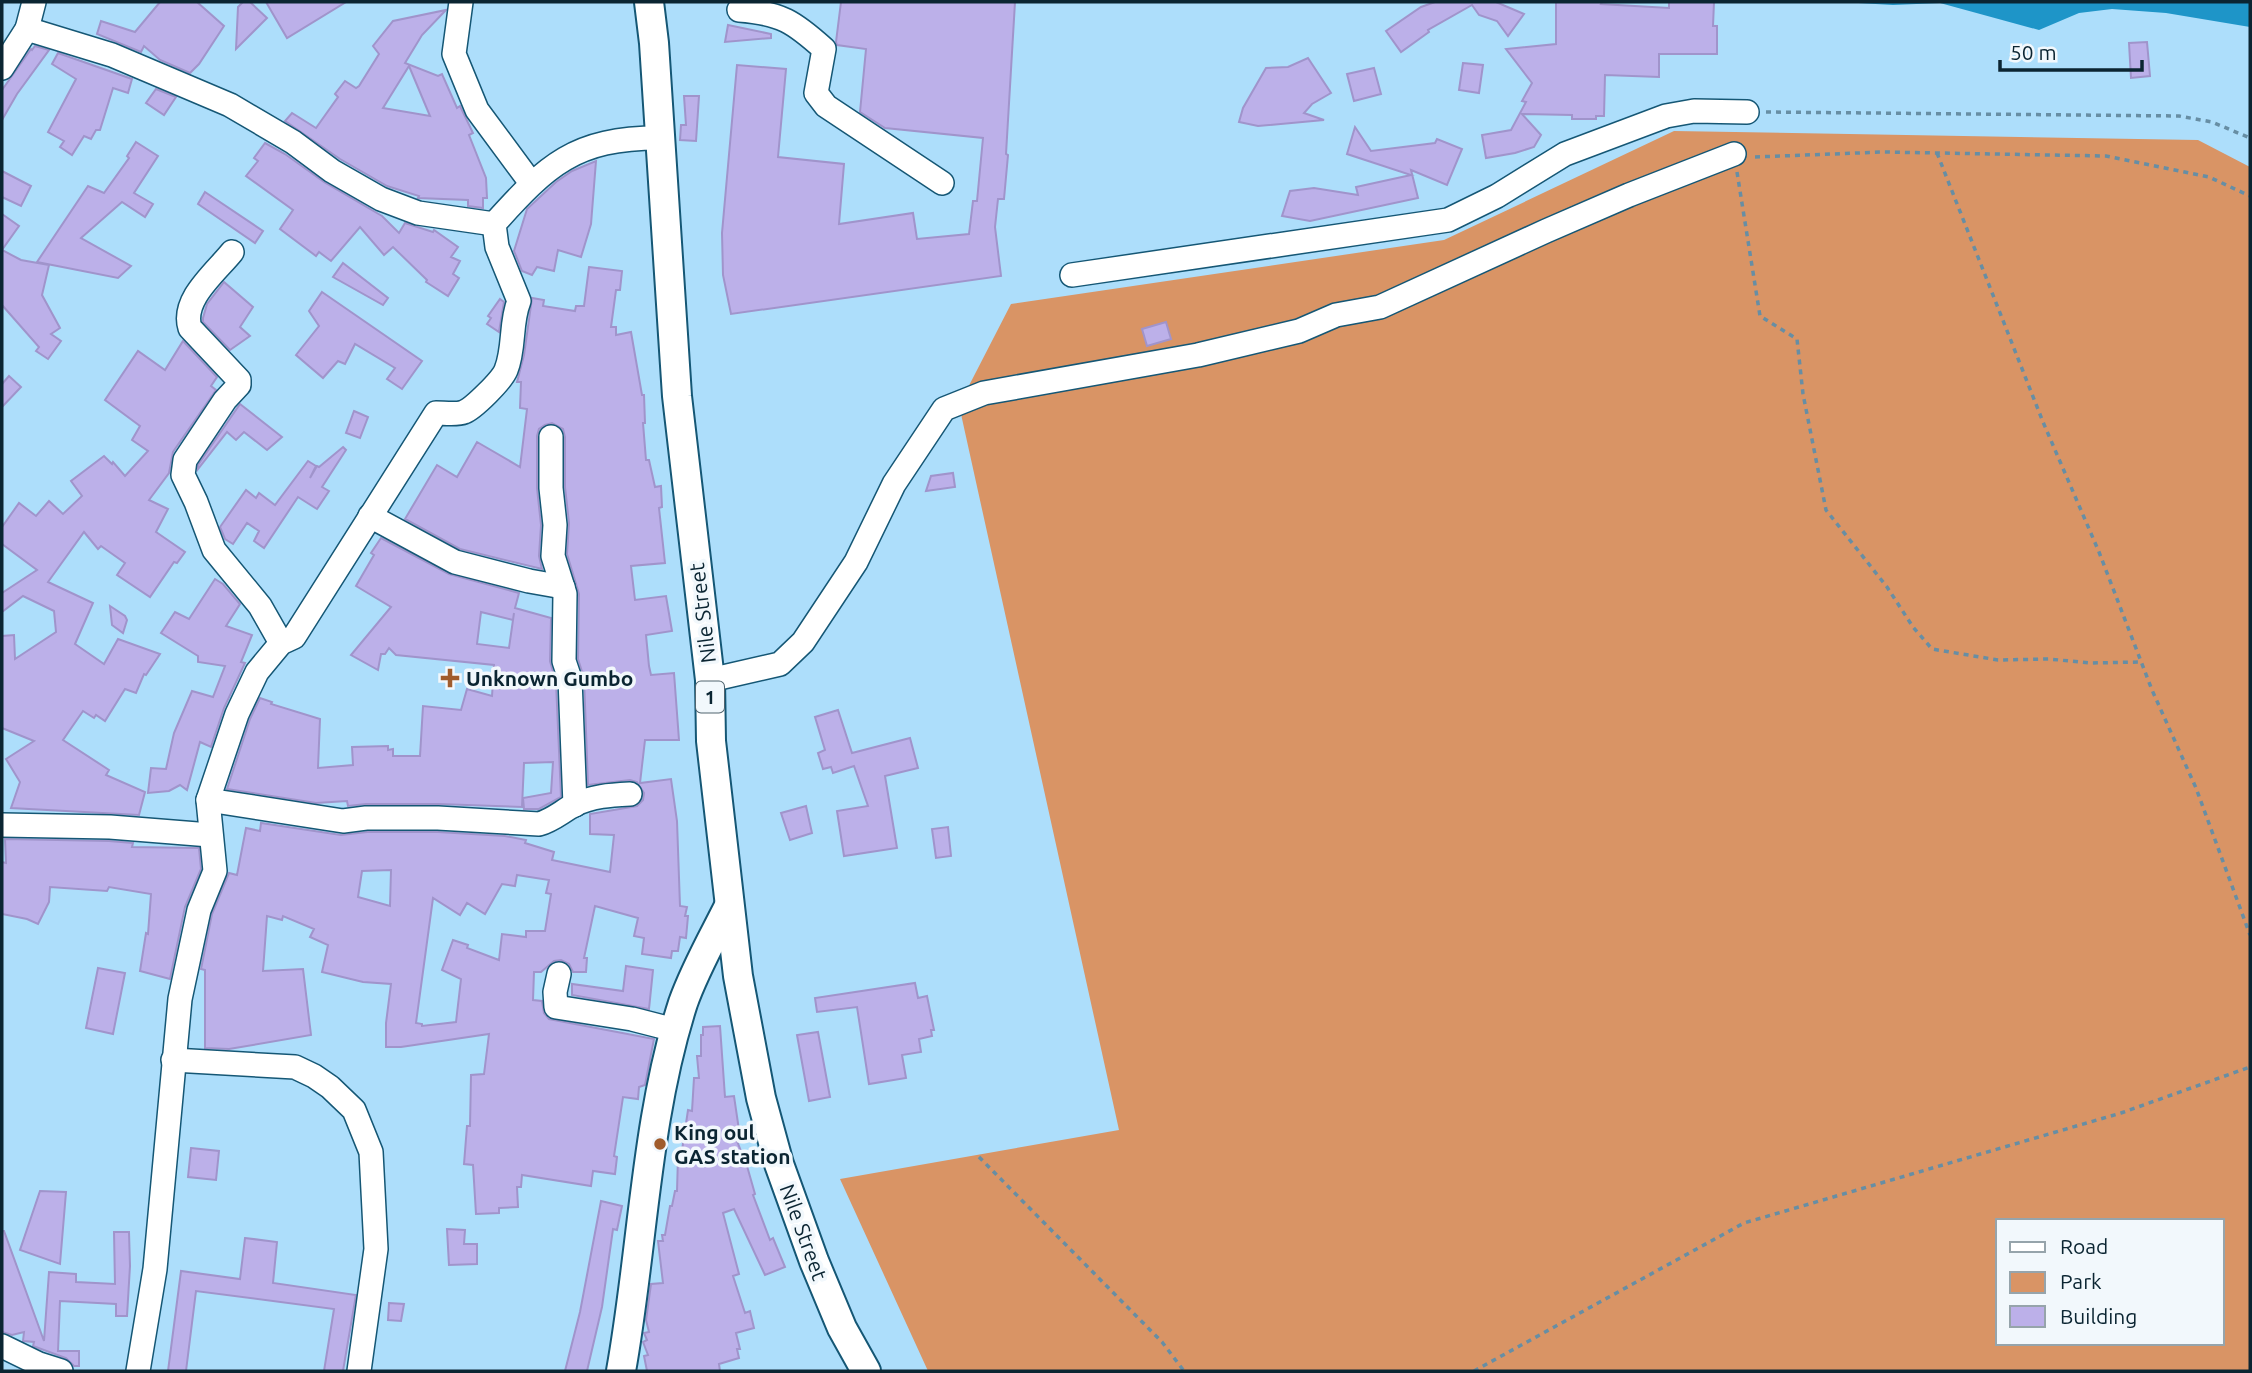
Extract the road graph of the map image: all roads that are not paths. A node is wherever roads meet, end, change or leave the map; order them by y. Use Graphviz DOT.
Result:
graph roads {
  1 [pos="34,2"];
  2 [pos="461,2"];
  3 [pos="649,2"];
  4 [pos="739,10"];
  5 [pos="27,29"];
  6 [pos="2,68"];
  7 [pos="1746,111"];
  8 [pos="659,138"];
  9 [pos="1734,154"];
  10 [pos="531,183"];
  11 [pos="942,183"];
  12 [pos="494,224"];
  13 [pos="232,252"];
  14 [pos="1072,275"];
  15 [pos="551,437"];
  16 [pos="370,516"];
  17 [pos="563,587"];
  18 [pos="281,643"];
  19 [pos="710,680"];
  20 [pos="630,794"];
  21 [pos="208,800"];
  22 [pos="575,805"];
  23 [pos="2,825"];
  24 [pos="211,835"];
  25 [pos="729,906"];
  26 [pos="559,974"];
  27 [pos="675,1030"];
  28 [pos="173,1060"];
  29 [pos="2,1346"];
  30 [pos="61,1371"];
  31 [pos="138,1371"];
  32 [pos="359,1371"];
  33 [pos="621,1371"];
  34 [pos="866,1371"];
  1 -- 5 [label="street"];
  2 -- 10 [label="street"];
  3 -- 8 [label="main road, Nile Street / 1"];
  4 -- 11 [label="street"];
  5 -- 6 [label="street"];
  5 -- 12 [label="street"];
  7 -- 14 [label="street"];
  8 -- 10 [label="street"];
  8 -- 19 [label="main road, Nile Street / 1"];
  9 -- 19 [label="street"];
  10 -- 12 [label="street"];
  12 -- 16 [label="street"];
  13 -- 18 [label="street"];
  15 -- 17 [label="street"];
  16 -- 17 [label="street"];
  16 -- 18 [label="street"];
  17 -- 22 [label="street"];
  18 -- 21 [label="street"];
  19 -- 25 [label="main road, Nile Street / 1"];
  20 -- 22 [label="street"];
  21 -- 22 [label="street"];
  21 -- 24 [label="street"];
  23 -- 24 [label="street"];
  24 -- 28 [label="street"];
  25 -- 27 [label="main road"];
  25 -- 34 [label="main road, Nile Street / 1"];
  26 -- 27 [label="street"];
  27 -- 33 [label="main road"];
  28 -- 31 [label="street"];
  28 -- 32 [label="street"];
  29 -- 30 [label="street"];
}
